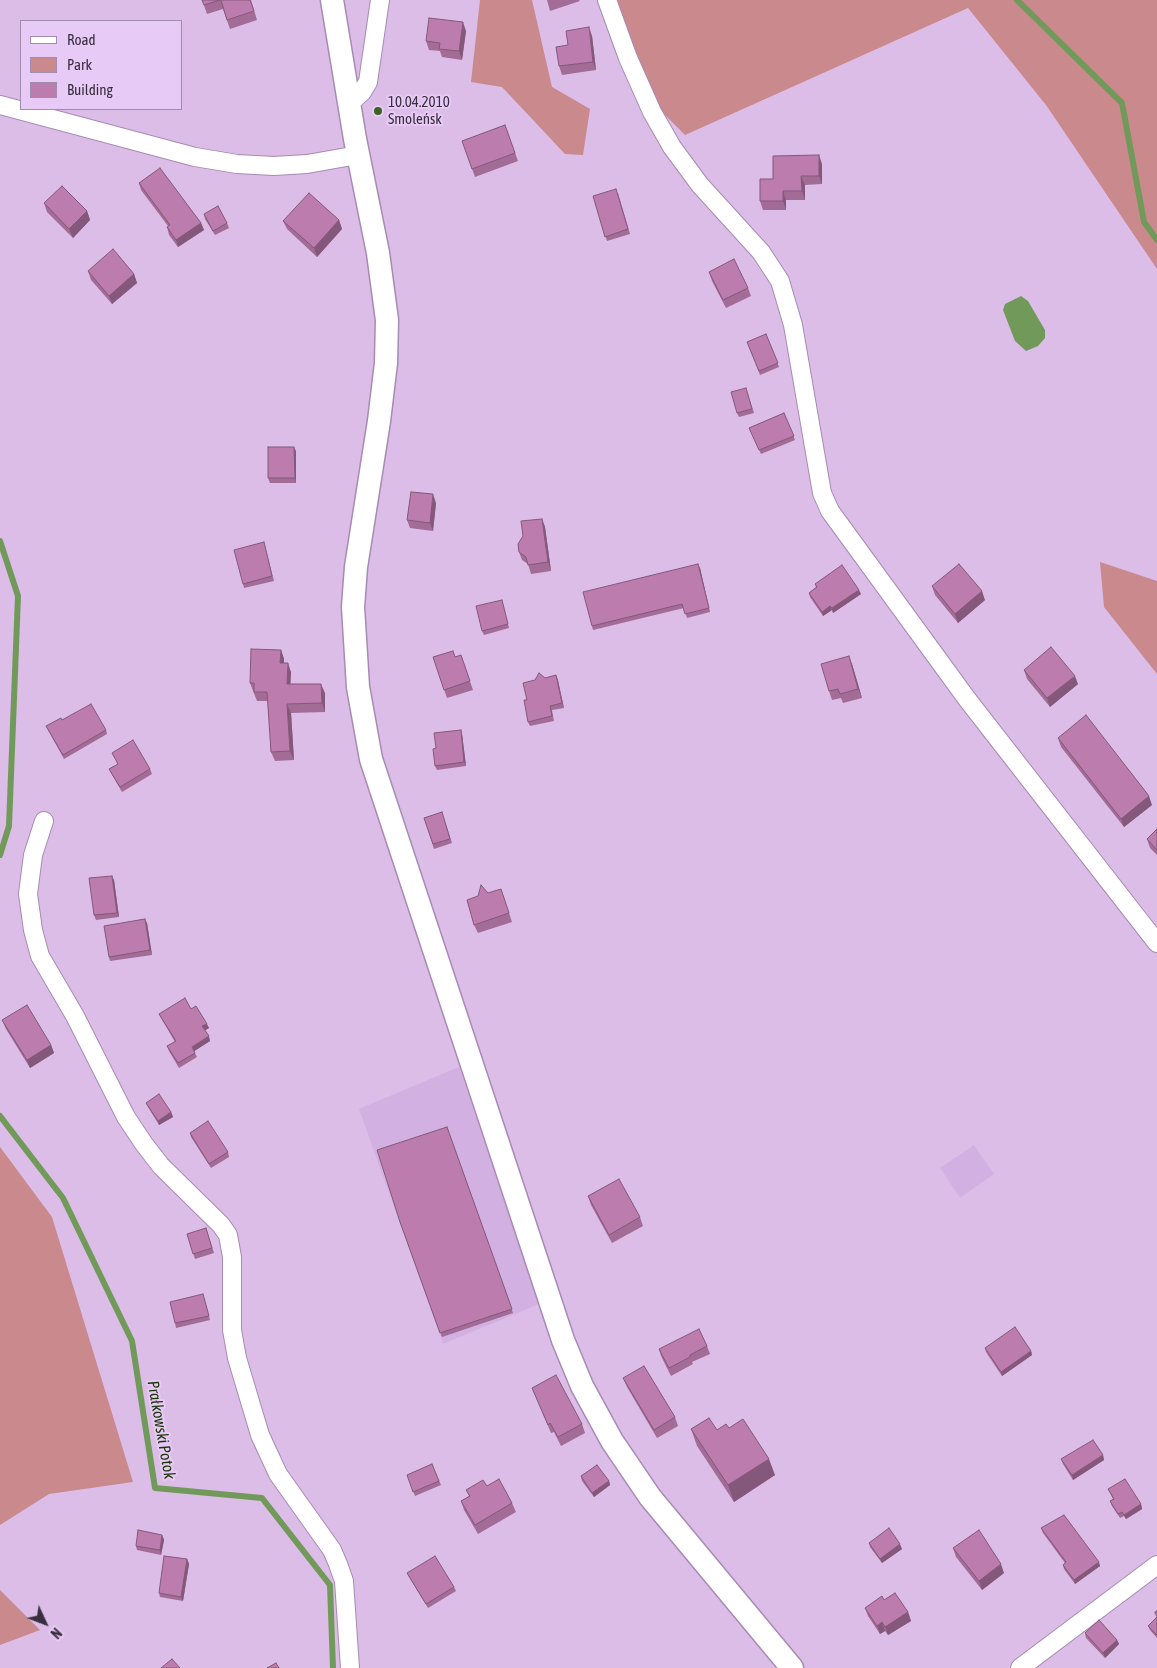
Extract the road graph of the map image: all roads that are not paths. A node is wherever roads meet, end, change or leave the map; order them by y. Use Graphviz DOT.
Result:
graph roads {
  1 [pos="332,0"];
  2 [pos="380,0"];
  3 [pos="608,0"];
  4 [pos="350,103"];
  5 [pos="0,105"];
  6 [pos="358,155"];
  7 [pos="44,821"];
  8 [pos="1157,943"];
  9 [pos="1157,1565"];
  10 [pos="350,1668"];
  11 [pos="792,1668"];
  12 [pos="1020,1668"];
  1 -- 4 [label="street"];
  2 -- 4 [label="street"];
  3 -- 8 [label="street"];
  4 -- 6 [label="street"];
  5 -- 6 [label="street"];
  6 -- 11 [label="street"];
  7 -- 10 [label="street"];
  9 -- 12 [label="street"];
}
